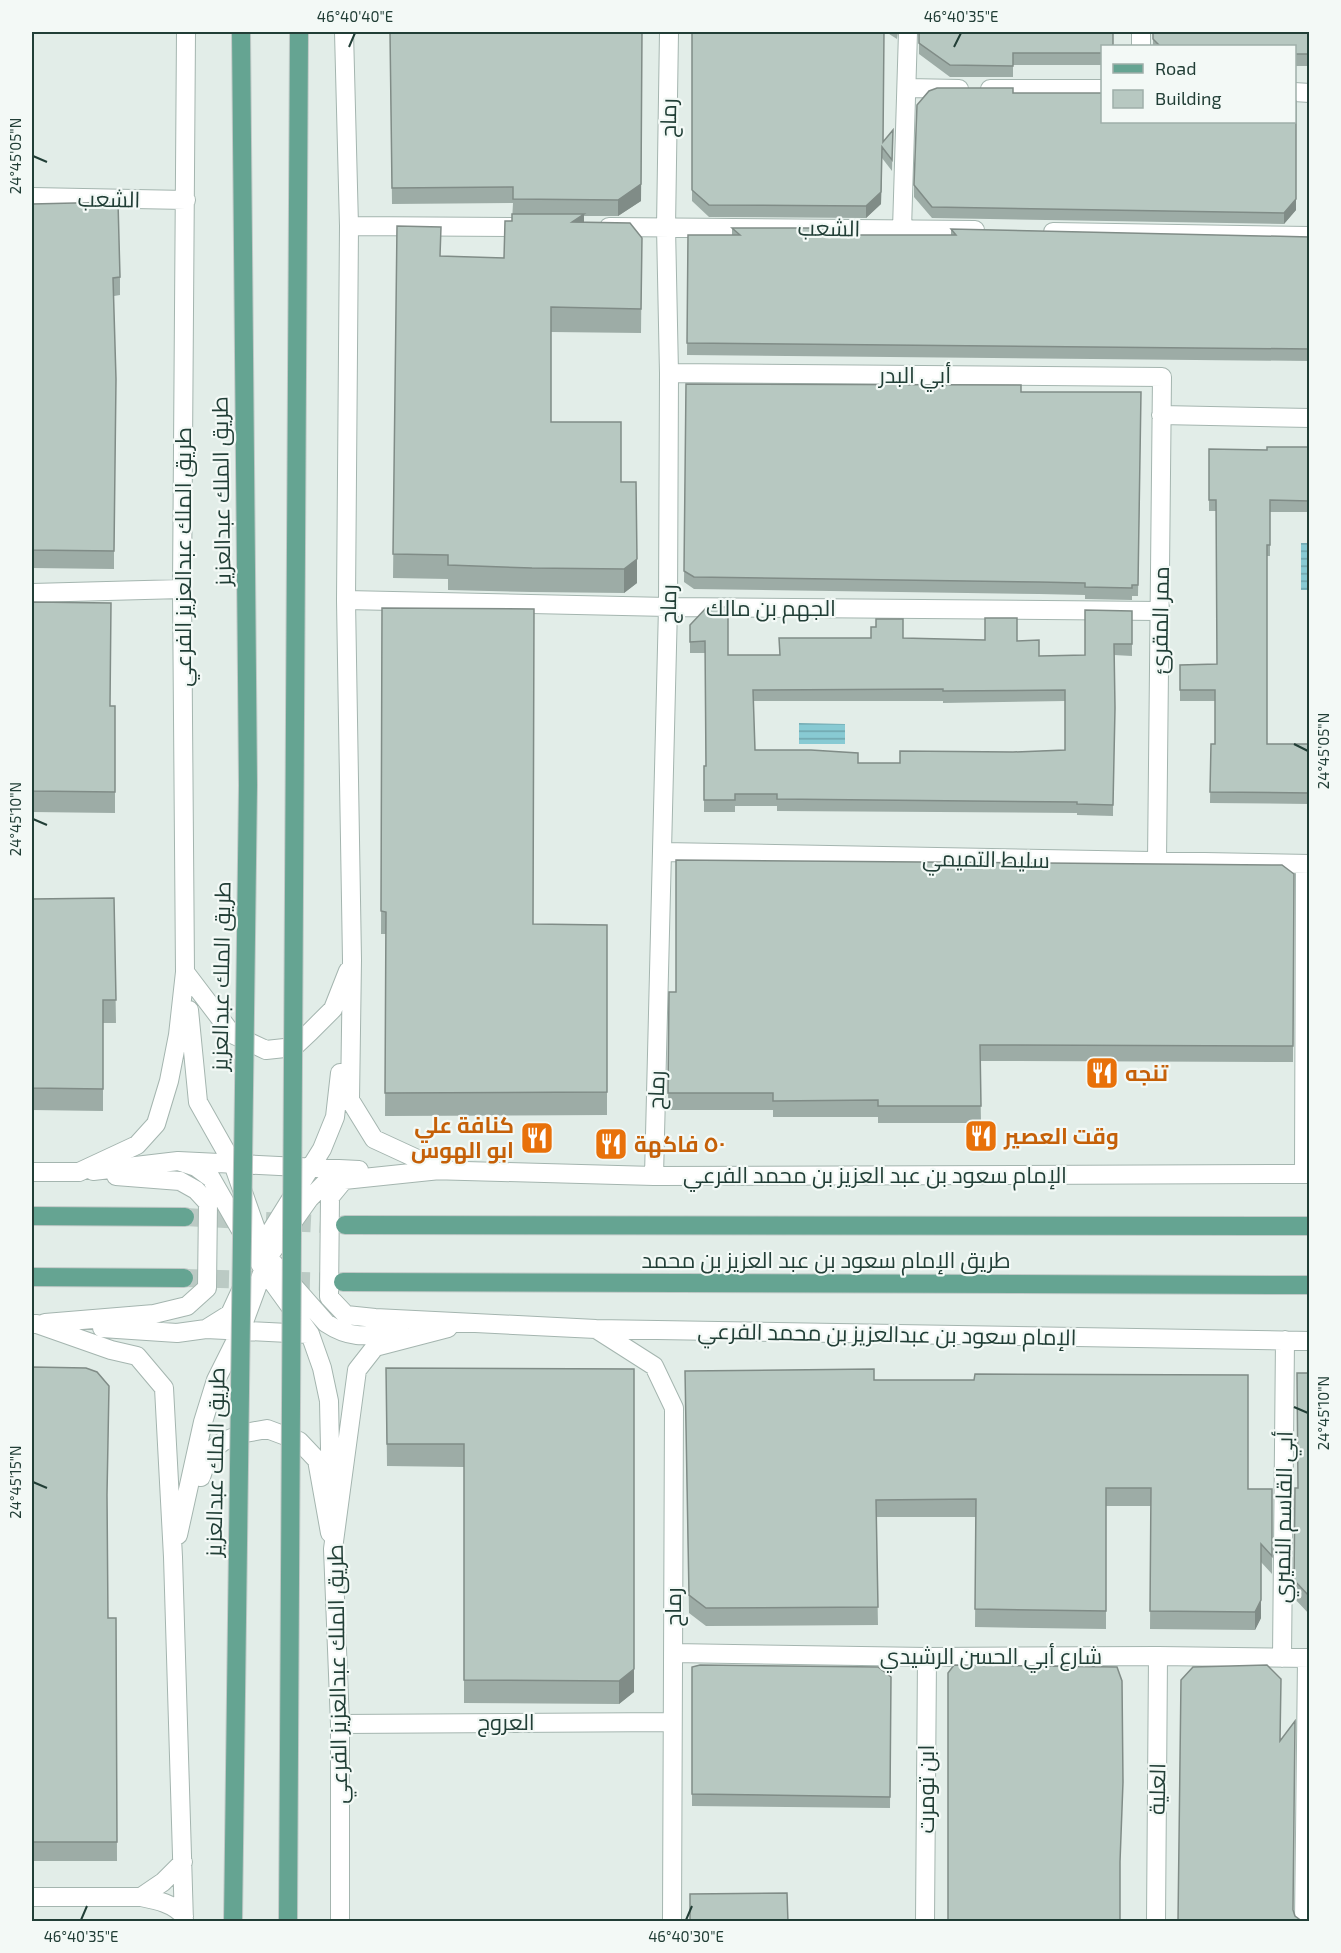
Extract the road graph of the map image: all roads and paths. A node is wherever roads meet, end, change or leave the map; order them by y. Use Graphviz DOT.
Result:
graph roads {
  1 [pos="186,32"];
  2 [pos="241,32"];
  3 [pos="299,32"];
  4 [pos="344,32"];
  5 [pos="669,32"];
  6 [pos="908,32"];
  7 [pos="907,88"];
  8 [pos="1101,89"];
  9 [pos="32,198"];
  10 [pos="186,200"];
  11 [pos="349,226"];
  12 [pos="549,227"];
  13 [pos="596,227"];
  14 [pos="666,227"];
  15 [pos="902,229"];
  16 [pos="998,231"];
  17 [pos="1034,231"];
  18 [pos="1310,236"];
  19 [pos="669,373"];
  20 [pos="1162,377"];
  21 [pos="1161,414"];
  22 [pos="1310,418"];
  23 [pos="182,589"];
  24 [pos="32,593"];
  25 [pos="346,600"];
  26 [pos="668,607"];
  27 [pos="1160,611"];
  28 [pos="663,852"];
  29 [pos="1157,862"];
  30 [pos="1307,864"];
  31 [pos="352,960"];
  32 [pos="185,972"];
  33 [pos="178,1161"];
  34 [pos="233,1164"];
  35 [pos="310,1168"];
  36 [pos="341,1170"];
  37 [pos="440,1170"];
  38 [pos="32,1172"];
  39 [pos="79,1172"];
  40 [pos="1307,1174"];
  41 [pos="654,1176"];
  42 [pos="32,1216"];
  43 [pos="185,1217"];
  44 [pos="345,1225"];
  45 [pos="1310,1226"];
  46 [pos="262,1257"];
  47 [pos="32,1277"];
  48 [pos="184,1278"];
  49 [pos="343,1282"];
  50 [pos="1310,1285"];
  51 [pos="464,1323"];
  52 [pos="34,1324"];
  53 [pos="206,1329"];
  54 [pos="596,1329"];
  55 [pos="241,1330"];
  56 [pos="310,1334"];
  57 [pos="355,1336"];
  58 [pos="1286,1340"];
  59 [pos="1310,1341"];
  60 [pos="333,1549"];
  61 [pos="173,1557"];
  62 [pos="673,1653"];
  63 [pos="1158,1656"];
  64 [pos="927,1658"];
  65 [pos="1282,1658"];
  66 [pos="1308,1658"];
  67 [pos="672,1722"];
  68 [pos="340,1724"];
  69 [pos="183,1862"];
  70 [pos="32,1897"];
  71 [pos="141,1897"];
  72 [pos="184,1919"];
  73 [pos="233,1922"];
  74 [pos="288,1922"];
  75 [pos="340,1922"];
  76 [pos="672,1922"];
  77 [pos="925,1922"];
  78 [pos="1156,1922"];
  79 [pos="1304,1922"];
  1 -- 10 [label="street, طريق الملك عبدالعزيز الفرعي"];
  2 -- 73 [label="main road, طريق الملك عبدالعزيز, bridge"];
  3 -- 74 [label="main road, bridge"];
  4 -- 11 [label="street"];
  5 -- 14 [label="street, رماح"];
  6 -- 7 [label="street"];
  7 -- 8 [label="street"];
  7 -- 15 [label="street"];
  9 -- 10 [label="street, الشعب"];
  10 -- 23 [label="street, طريق الملك عبدالعزيز الفرعي"];
  11 -- 12 [label="street"];
  11 -- 25 [label="street"];
  13 -- 14 [label="street, الشعب"];
  14 -- 15 [label="street, الشعب"];
  14 -- 19 [label="street, رماح"];
  15 -- 16 [label="street, الشعب"];
  17 -- 18 [label="street"];
  19 -- 20 [label="street, أبي البدر"];
  19 -- 26 [label="street, رماح"];
  20 -- 21 [label="street, ممر المقرئ"];
  21 -- 22 [label="street"];
  21 -- 27 [label="street, ممر المقرئ"];
  23 -- 24 [label="street"];
  23 -- 32 [label="street, طريق الملك عبدالعزيز الفرعي"];
  25 -- 26 [label="street, الجهم بن مالك"];
  25 -- 31 [label="street"];
  26 -- 27 [label="street, الجهم بن مالك"];
  26 -- 28 [label="street, رماح"];
  27 -- 29 [label="street, ممر المقرئ"];
  28 -- 29 [label="street, سليط التميمي"];
  28 -- 41 [label="street, رماح"];
  29 -- 30 [label="street, سليط التميمي"];
  30 -- 40 [label="street"];
  31 -- 32 [label="street"];
  31 -- 35 [label="street"];
  31 -- 37 [label="street"];
  32 -- 34 [label="street"];
  32 -- 39 [label="street, طريق الملك عبدالعزيز الفرعي"];
  33 -- 34 [label="street"];
  33 -- 39 [label="street"];
  33 -- 46 [label="street"];
  34 -- 35 [label="street"];
  34 -- 46 [label="street"];
  35 -- 36 [label="street"];
  35 -- 46 [label="street"];
  36 -- 37 [label="street"];
  36 -- 46 [label="street"];
  37 -- 41 [label="street, الإمام سعود بن عبد العزيز بن محمد الفرعي"];
  37 -- 51 [label="street"];
  38 -- 39 [label="street"];
  39 -- 52 [label="street"];
  40 -- 41 [label="street, الإمام سعود بن عبد العزيز بن محمد الفرعي"];
  42 -- 43 [label="main road"];
  44 -- 45 [label="main road, طريق الإمام سعود بن عبد العزيز بن محمد"];
  46 -- 53 [label="street"];
  46 -- 55 [label="street"];
  46 -- 56 [label="street"];
  46 -- 57 [label="street"];
  47 -- 48 [label="main road"];
  49 -- 50 [label="main road, طريق الإمام سعود بن عبد العزيز بن محمد"];
  51 -- 54 [label="street, الإمام سعود بن عبدالعزيز بن محمد الفرعي"];
  51 -- 57 [label="street"];
  51 -- 60 [label="street, طريق الملك عبدالعزيز الفرعي"];
  52 -- 53 [label="street"];
  52 -- 61 [label="street"];
  53 -- 55 [label="street"];
  54 -- 58 [label="street, الإمام سعود بن عبدالعزيز بن محمد الفرعي"];
  54 -- 62 [label="street, رماح"];
  55 -- 56 [label="street"];
  55 -- 61 [label="street"];
  56 -- 57 [label="street"];
  56 -- 60 [label="street"];
  58 -- 59 [label="street, الإمام سعود بن عبدالعزيز بن محمد الفرعي"];
  58 -- 65 [label="street, أبي القاسم النميري"];
  60 -- 61 [label="street"];
  60 -- 68 [label="street, طريق الملك عبدالعزيز الفرعي"];
  61 -- 69 [label="street"];
  62 -- 64 [label="street, شارع أبي الحسن الرشيدي"];
  62 -- 67 [label="street, رماح"];
  63 -- 64 [label="street, شارع أبي الحسن الرشيدي"];
  63 -- 65 [label="street, شارع أبي الحسن الرشيدي"];
  63 -- 78 [label="street, العلية"];
  64 -- 77 [label="street, ابن تومرت"];
  65 -- 66 [label="street, شارع أبي الحسن الرشيدي"];
  66 -- 79 [label="street"];
  67 -- 68 [label="street, العروج"];
  67 -- 76 [label="street, رماح"];
  68 -- 75 [label="street, طريق الملك عبدالعزيز الفرعي"];
  69 -- 71 [label="street"];
  69 -- 72 [label="street"];
  70 -- 71 [label="street"];
  71 -- 72 [label="street"];
}
